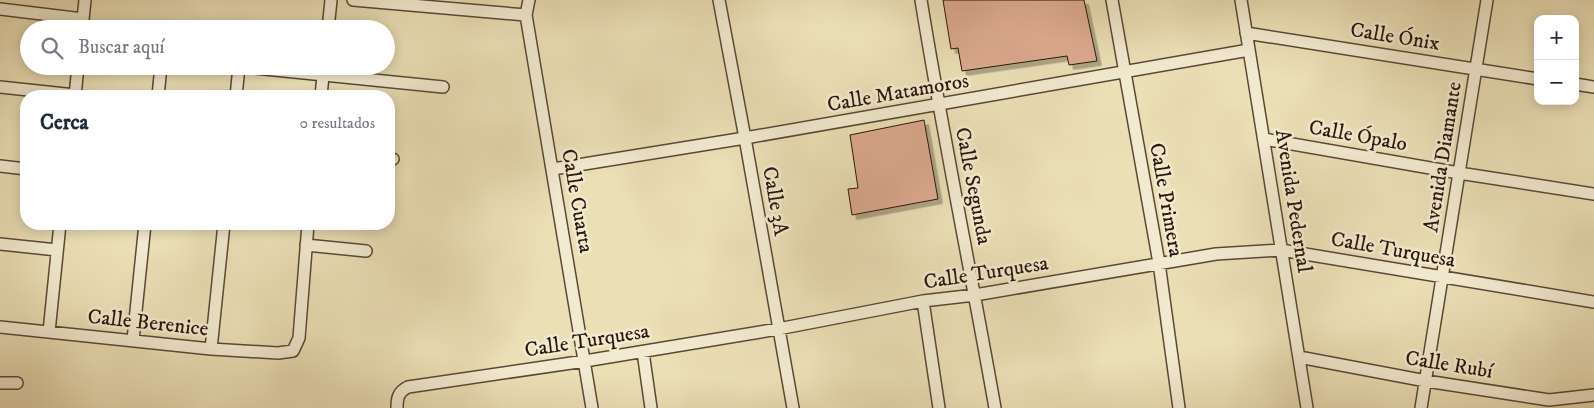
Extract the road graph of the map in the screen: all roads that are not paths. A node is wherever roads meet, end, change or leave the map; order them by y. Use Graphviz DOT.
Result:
graph roads {
  1 [pos="85,0"];
  2 [pos="331,0"];
  3 [pos="354,0"];
  4 [pos="528,0"];
  5 [pos="719,0"];
  6 [pos="921,0"];
  7 [pos="1112,0"];
  8 [pos="1241,0"];
  9 [pos="1487,0"];
  10 [pos="0,9"];
  11 [pos="526,15"];
  12 [pos="60,20"];
  13 [pos="82,20"];
  14 [pos="329,20"];
  15 [pos="1246,33"];
  16 [pos="1249,50"];
  17 [pos="1476,69"];
  18 [pos="1124,72"];
  19 [pos="77,75"];
  20 [pos="159,75"];
  21 [pos="237,75"];
  22 [pos="323,75"];
  23 [pos="359,75"];
  24 [pos="1534,78"];
  25 [pos="1579,85"];
  26 [pos="0,87"];
  27 [pos="443,87"];
  28 [pos="1594,87"];
  29 [pos="25,90"];
  30 [pos="76,90"];
  31 [pos="158,90"];
  32 [pos="236,90"];
  33 [pos="322,90"];
  34 [pos="938,105"];
  35 [pos="745,138"];
  36 [pos="1264,139"];
  37 [pos="0,166"];
  38 [pos="20,168"];
  39 [pos="553,169"];
  40 [pos="1459,173"];
  41 [pos="1594,194"];
  42 [pos="59,230"];
  43 [pos="144,230"];
  44 [pos="223,230"];
  45 [pos="307,230"];
  46 [pos="0,244"];
  47 [pos="306,245"];
  48 [pos="57,250"];
  49 [pos="1281,250"];
  50 [pos="366,251"];
  51 [pos="1159,263"];
  52 [pos="1442,278"];
  53 [pos="975,294"];
  54 [pos="923,301"];
  55 [pos="1594,302"];
  56 [pos="0,327"];
  57 [pos="778,329"];
  58 [pos="49,332"];
  59 [pos="133,340"];
  60 [pos="212,348"];
  61 [pos="643,352"];
  62 [pos="1299,358"];
  63 [pos="585,361"];
  64 [pos="1426,381"];
  65 [pos="0,383"];
  66 [pos="17,383"];
  67 [pos="1594,396"];
  68 [pos="397,407"];
  69 [pos="592,408"];
  70 [pos="651,408"];
  71 [pos="793,408"];
  72 [pos="939,408"];
  73 [pos="995,408"];
  74 [pos="1179,408"];
  75 [pos="1307,408"];
  76 [pos="1422,408"];
  1 -- 13 [label="street"];
  2 -- 14 [label="street"];
  3 -- 11 [label="street"];
  4 -- 11 [label="street, Calle Cuarta"];
  5 -- 35 [label="street, Calle 3A"];
  6 -- 34 [label="street, Calle Segunda"];
  7 -- 18 [label="street, Calle Primera"];
  8 -- 15 [label="street, Avenida Pedernal"];
  9 -- 17 [label="street, Avenida Diamante"];
  10 -- 12 [label="street"];
  11 -- 39 [label="street, Calle Cuarta"];
  15 -- 16 [label="street, Avenida Pedernal"];
  15 -- 17 [label="street, Calle Ónix"];
  16 -- 18 [label="street, Calle Matamoros"];
  16 -- 36 [label="street, Avenida Pedernal"];
  17 -- 24 [label="street, Calle Ónix"];
  17 -- 40 [label="street, Avenida Diamante"];
  18 -- 34 [label="street, Calle Matamoros"];
  18 -- 51 [label="street, Calle Primera"];
  19 -- 30 [label="street"];
  20 -- 31 [label="street"];
  21 -- 32 [label="street"];
  22 -- 33 [label="street"];
  23 -- 27 [label="street"];
  25 -- 28 [label="street"];
  26 -- 29 [label="street"];
  34 -- 35 [label="street, Calle Matamoros"];
  34 -- 53 [label="street, Calle Segunda"];
  35 -- 39 [label="street, Calle Matamoros"];
  35 -- 57 [label="street, Calle 3A"];
  36 -- 40 [label="street, Calle Ópalo"];
  36 -- 49 [label="street, Avenida Pedernal"];
  37 -- 38 [label="street"];
  39 -- 63 [label="street, Calle Cuarta"];
  40 -- 41 [label="street, Calle Ópalo"];
  40 -- 52 [label="street, Avenida Diamante"];
  42 -- 48 [label="street"];
  43 -- 59 [label="street"];
  44 -- 60 [label="street"];
  45 -- 47 [label="street"];
  46 -- 48 [label="street"];
  47 -- 50 [label="street"];
  47 -- 60 [label="street, Calle Berenice"];
  48 -- 58 [label="street"];
  49 -- 51 [label="street, Calle Turquesa"];
  49 -- 52 [label="street, Calle Turquesa"];
  49 -- 62 [label="street, Avenida Pedernal"];
  51 -- 53 [label="street, Calle Turquesa"];
  51 -- 74 [label="street, Calle Primera"];
  52 -- 55 [label="street, Calle Turquesa"];
  52 -- 64 [label="street, Avenida Diamante"];
  53 -- 54 [label="street, Calle Turquesa"];
  53 -- 73 [label="street, Calle Segunda"];
  54 -- 57 [label="street, Calle Turquesa"];
  54 -- 72 [label="street"];
  56 -- 58 [label="street, Calle Berenice"];
  57 -- 61 [label="street, Calle Turquesa"];
  57 -- 71 [label="street, Calle 3A"];
  58 -- 59 [label="street, Calle Berenice"];
  59 -- 60 [label="street, Calle Berenice"];
  61 -- 63 [label="street, Calle Turquesa"];
  61 -- 70 [label="street"];
  62 -- 64 [label="street, Calle Rubí"];
  62 -- 75 [label="street, Avenida Pedernal"];
  63 -- 68 [label="street, Calle Turquesa"];
  63 -- 69 [label="street, Calle Cuarta"];
  64 -- 67 [label="street, Calle Rubí"];
  64 -- 76 [label="street, Avenida Diamante"];
  65 -- 66 [label="street"];
}
